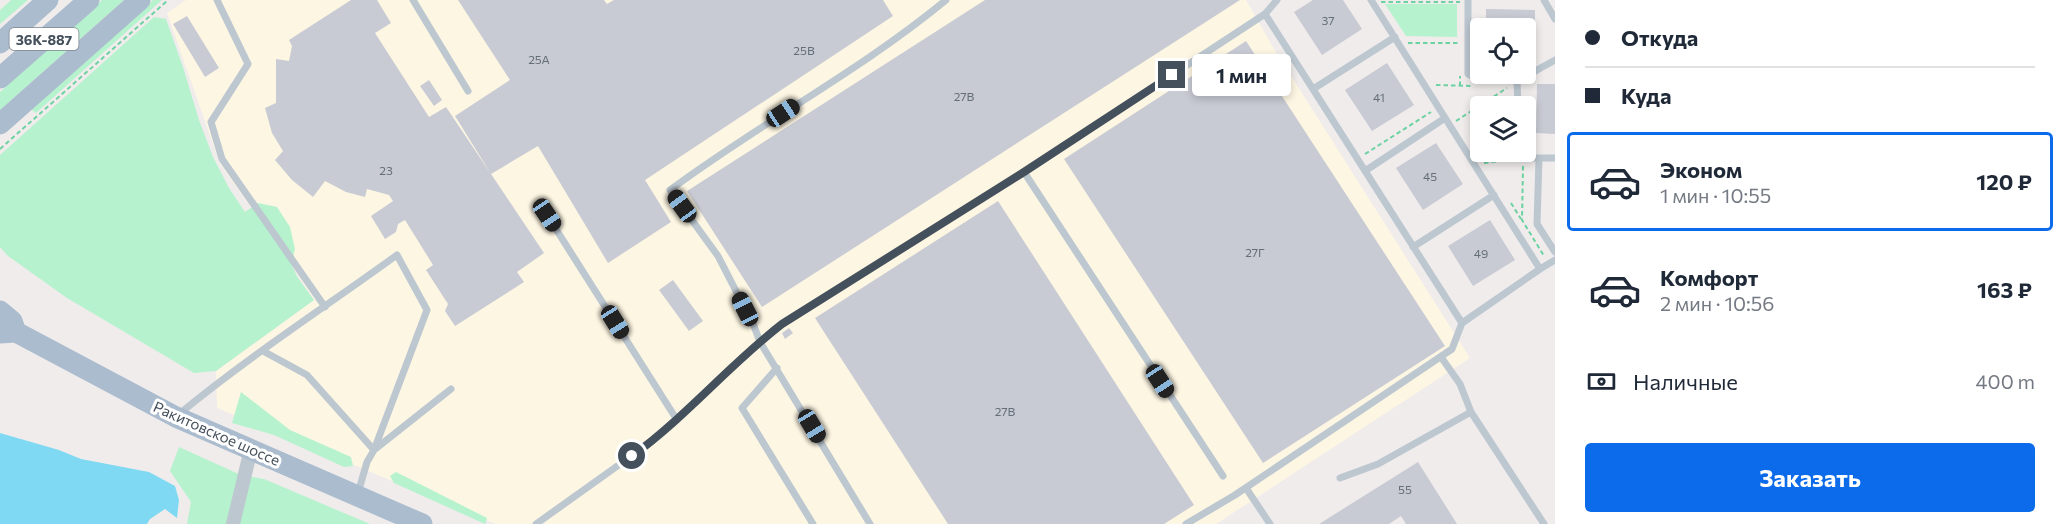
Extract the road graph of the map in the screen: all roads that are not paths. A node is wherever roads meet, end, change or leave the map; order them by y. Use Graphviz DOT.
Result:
graph roads {
  1 [pos="48,0"];
  2 [pos="89,0"];
  3 [pos="140,0"];
  4 [pos="217,0"];
  5 [pos="413,0"];
  6 [pos="946,0"];
  7 [pos="1277,0"];
  8 [pos="1544,0"];
  9 [pos="1376,1"];
  10 [pos="1464,1"];
  11 [pos="1264,14"];
  12 [pos="1555,19"];
  13 [pos="1395,37"];
  14 [pos="0,44"];
  15 [pos="1555,60"];
  16 [pos="1536,70"];
  17 [pos="1470,75"];
  18 [pos="0,78"];
  19 [pos="1313,89"];
  20 [pos="468,91"];
  21 [pos="1446,118"];
  22 [pos="0,124"];
  23 [pos="1536,157"];
  24 [pos="1539,158"];
  25 [pos="1555,158"];
  26 [pos="1365,171"];
  27 [pos="1024,172"];
  28 [pos="1494,195"];
  29 [pos="547,215"];
  30 [pos="1413,247"];
  31 [pos="1555,252"];
  32 [pos="1552,261"];
  33 [pos="1540,269"];
  34 [pos="325,307"];
  35 [pos="0,311"];
  36 [pos="1462,323"];
  37 [pos="8,333"];
  38 [pos="760,342"];
  39 [pos="263,351"];
  40 [pos="1441,357"];
  41 [pos="777,368"];
  42 [pos="451,389"];
  43 [pos="1471,412"];
  44 [pos="176,417"];
  45 [pos="677,420"];
  46 [pos="251,449"];
  47 [pos="374,450"];
  48 [pos="1223,476"];
  49 [pos="1340,478"];
  50 [pos="1246,488"];
  51 [pos="357,496"];
  52 [pos="234,524"];
  53 [pos="422,524"];
  54 [pos="536,524"];
  55 [pos="813,524"];
  56 [pos="870,524"];
  57 [pos="1186,524"];
  58 [pos="1270,524"];
  59 [pos="1544,524"];
  1 -- 14 [label="main road, 36К-887"];
  2 -- 18 [label="main road, 36К-887"];
  3 -- 22 [label="main road"];
  4 -- 34 [label="lane"];
  5 -- 20 [label="lane"];
  6 -- 38 [label="lane"];
  7 -- 11 [label="lane"];
  8 -- 12 [label="lane"];
  9 -- 13 [label="lane"];
  10 -- 17 [label="lane"];
  11 -- 19 [label="lane"];
  11 -- 27 [label="lane"];
  13 -- 19 [label="lane"];
  13 -- 21 [label="lane"];
  15 -- 16 [label="lane"];
  19 -- 26 [label="lane"];
  21 -- 26 [label="lane"];
  21 -- 28 [label="lane"];
  23 -- 24 [label="lane"];
  24 -- 25 [label="lane"];
  24 -- 31 [label="lane"];
  26 -- 30 [label="lane"];
  27 -- 38 [label="lane"];
  27 -- 48 [label="lane"];
  28 -- 30 [label="lane"];
  28 -- 33 [label="lane"];
  29 -- 45 [label="lane"];
  30 -- 36 [label="lane"];
  32 -- 33 [label="lane"];
  33 -- 36 [label="lane"];
  34 -- 39 [label="lane"];
  34 -- 47 [label="lane"];
  35 -- 37 [label="main road, Ракитовское шоссе"];
  36 -- 40 [label="lane"];
  37 -- 44 [label="main road, Ракитовское шоссе"];
  38 -- 41 [label="lane"];
  38 -- 45 [label="lane"];
  39 -- 44 [label="lane"];
  39 -- 47 [label="lane"];
  40 -- 43 [label="lane"];
  40 -- 50 [label="lane"];
  41 -- 55 [label="lane"];
  41 -- 56 [label="lane"];
  42 -- 47 [label="lane"];
  43 -- 49 [label="lane"];
  43 -- 59 [label="lane"];
  44 -- 46 [label="main road, Ракитовское шоссе"];
  45 -- 54 [label="lane"];
  46 -- 51 [label="main road, Ракитовское шоссе"];
  46 -- 52 [label="street"];
  47 -- 51 [label="lane"];
  50 -- 57 [label="lane"];
  50 -- 58 [label="lane"];
  51 -- 53 [label="main road, Ракитовское шоссе"];
}
